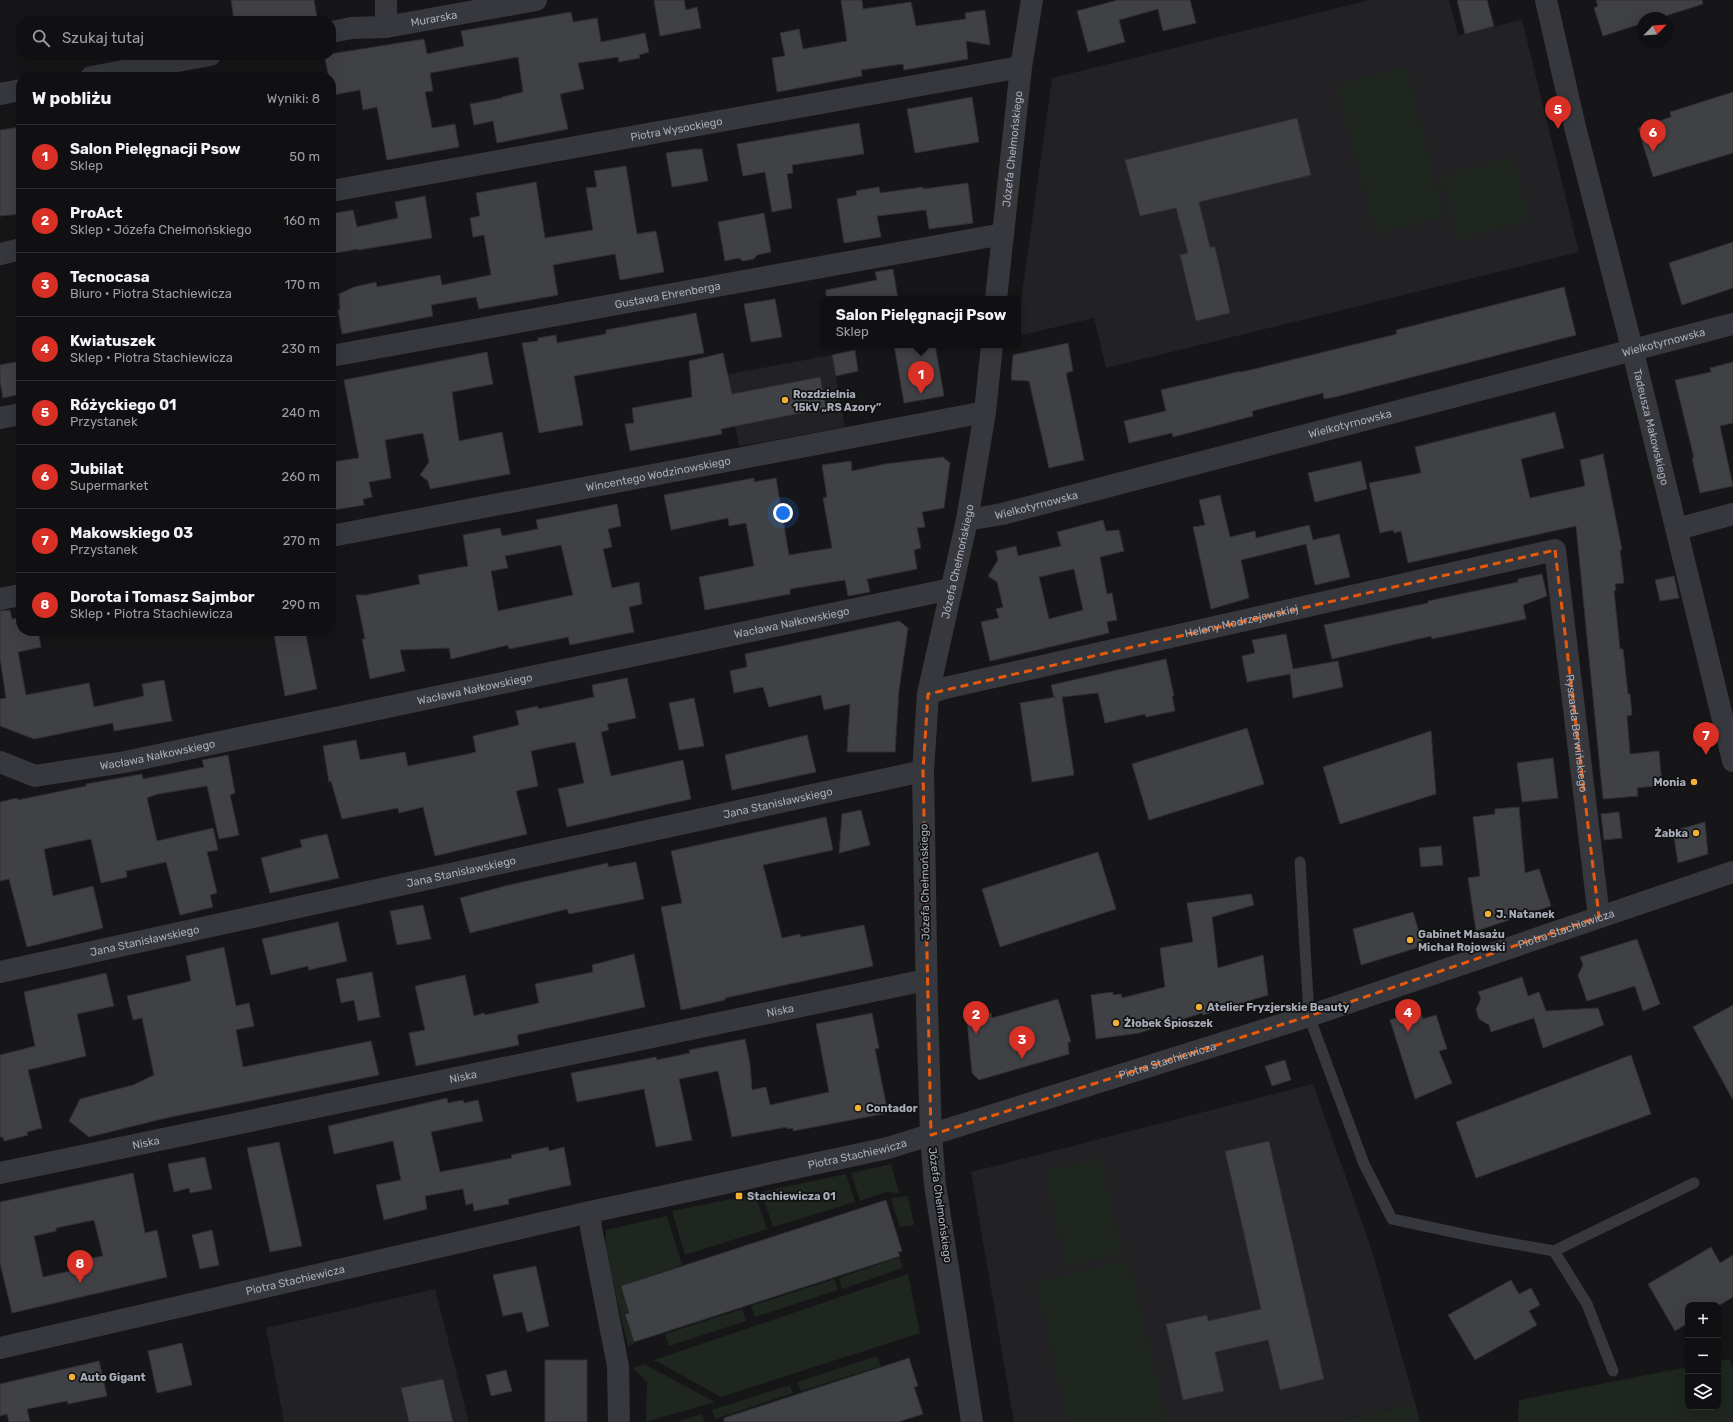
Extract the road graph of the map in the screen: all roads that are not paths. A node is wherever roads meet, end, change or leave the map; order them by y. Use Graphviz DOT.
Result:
graph roads {
  1 [pos="386,0"];
  2 [pos="536,0"];
  3 [pos="1032,0"];
  4 [pos="1546,0"];
  5 [pos="386,26"];
  6 [pos="336,31"];
  7 [pos="183,60"];
  8 [pos="1021,67"];
  9 [pos="118,72"];
  10 [pos="16,91"];
  11 [pos="0,94"];
  12 [pos="336,190"];
  13 [pos="1003,234"];
  14 [pos="16,251"];
  15 [pos="0,254"];
  16 [pos="996,296"];
  17 [pos="1733,324"];
  18 [pos="992,348"];
  19 [pos="1633,352"];
  20 [pos="336,355"];
  21 [pos="985,412"];
  22 [pos="16,415"];
  23 [pos="0,418"];
  24 [pos="1733,514"];
  25 [pos="967,520"];
  26 [pos="1677,529"];
  27 [pos="336,535"];
  28 [pos="1554,550"];
  29 [pos="951,589"];
  30 [pos="16,596"];
  31 [pos="0,599"];
  32 [pos="928,694"];
  33 [pos="1733,761"];
  34 [pos="0,762"];
  35 [pos="923,771"];
  36 [pos="1300,862"];
  37 [pos="1733,872"];
  38 [pos="1599,917"];
  39 [pos="0,972"];
  40 [pos="926,980"];
  41 [pos="1308,1016"];
  42 [pos="931,1136"];
  43 [pos="0,1173"];
  44 [pos="1694,1184"];
  45 [pos="590,1212"];
  46 [pos="1554,1251"];
  47 [pos="0,1348"];
  48 [pos="1613,1371"];
  49 [pos="619,1422"];
  50 [pos="972,1422"];
  1 -- 5 [label="street"];
  2 -- 5 [label="street, Murarska"];
  3 -- 8 [label="street, Józefa Chełmońskiego"];
  4 -- 19 [label="street, Tadeusza Makowskiego"];
  5 -- 6 [label="street, Murarska"];
  7 -- 9 [label="street"];
  8 -- 12 [label="street, Piotra Wysockiego"];
  8 -- 13 [label="street, Józefa Chełmońskiego"];
  10 -- 11 [label="street"];
  13 -- 16 [label="street, Józefa Chełmońskiego"];
  13 -- 20 [label="street, Gustawa Ehrenberga"];
  14 -- 15 [label="street"];
  17 -- 19 [label="street, Wielkotyrnowska"];
  18 -- 21 [label="street, Józefa Chełmońskiego"];
  19 -- 25 [label="street, Wielkotyrnowska"];
  19 -- 26 [label="street, Tadeusza Makowskiego"];
  21 -- 25 [label="street, Józefa Chełmońskiego"];
  21 -- 27 [label="street, Wincentego Wodzinowskiego"];
  22 -- 23 [label="street"];
  24 -- 26 [label="street"];
  25 -- 29 [label="street, Józefa Chełmońskiego"];
  26 -- 33 [label="street, Tadeusza Makowskiego"];
  28 -- 32 [label="street, Heleny Modrzejewskiej"];
  28 -- 38 [label="street, Ryszarda Berwińskiego"];
  29 -- 32 [label="street, Józefa Chełmońskiego"];
  29 -- 34 [label="street, Wacława Nałkowskiego"];
  30 -- 31 [label="street"];
  32 -- 35 [label="street, Józefa Chełmońskiego"];
  35 -- 39 [label="street, Jana Stanisławskiego"];
  35 -- 40 [label="street, Józefa Chełmońskiego"];
  36 -- 41 [label="lane"];
  37 -- 38 [label="street, Piotra Stachiewicza"];
  38 -- 41 [label="street, Piotra Stachiewicza"];
  40 -- 42 [label="street, Józefa Chełmońskiego"];
  40 -- 43 [label="street, Niska"];
  41 -- 42 [label="street, Piotra Stachiewicza"];
  41 -- 46 [label="lane"];
  42 -- 45 [label="street, Piotra Stachiewicza"];
  42 -- 50 [label="street, Józefa Chełmońskiego"];
  44 -- 46 [label="lane"];
  45 -- 47 [label="street, Piotra Stachiewicza"];
  45 -- 49 [label="street"];
  46 -- 48 [label="lane"];
}
